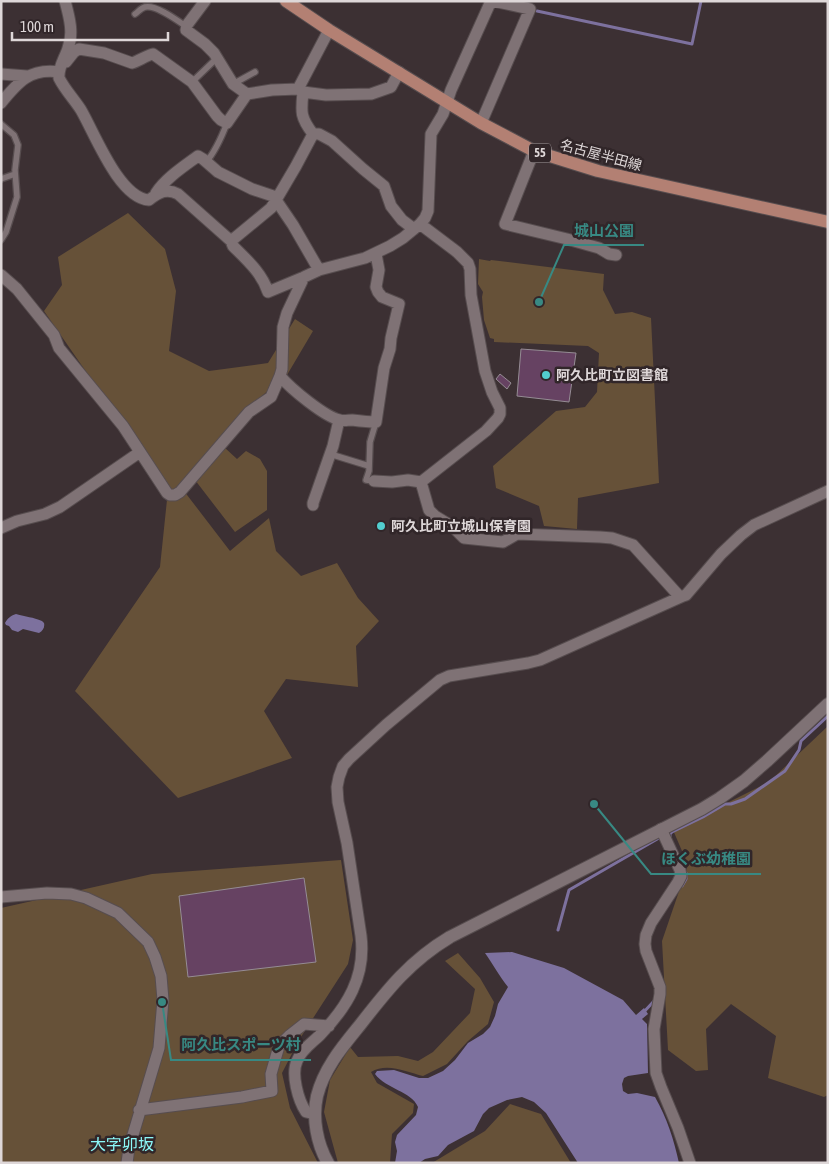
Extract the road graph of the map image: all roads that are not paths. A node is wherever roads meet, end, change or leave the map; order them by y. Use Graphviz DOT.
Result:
graph roads {
  1 [pos="65,1"];
  2 [pos="71,1"];
  3 [pos="205,1"];
  4 [pos="286,1"];
  5 [pos="492,1"];
  6 [pos="135,14"];
  7 [pos="187,26"];
  8 [pos="71,27"];
  9 [pos="329,30"];
  10 [pos="217,58"];
  11 [pos="59,70"];
  12 [pos="255,72"];
  13 [pos="399,72"];
  14 [pos="1,74"];
  15 [pos="27,76"];
  16 [pos="192,82"];
  17 [pos="234,84"];
  18 [pos="301,90"];
  19 [pos="247,94"];
  20 [pos="447,102"];
  21 [pos="1,103"];
  22 [pos="227,123"];
  23 [pos="481,123"];
  24 [pos="1,124"];
  25 [pos="313,134"];
  26 [pos="534,151"];
  27 [pos="206,162"];
  28 [pos="15,174"];
  29 [pos="1,179"];
  30 [pos="154,196"];
  31 [pos="276,200"];
  32 [pos="828,222"];
  33 [pos="417,227"];
  34 [pos="1,240"];
  35 [pos="231,241"];
  36 [pos="376,254"];
  37 [pos="616,255"];
  38 [pos="319,270"];
  39 [pos="1,275"];
  40 [pos="304,277"];
  41 [pos="280,376"];
  42 [pos="339,420"];
  43 [pos="376,422"];
  44 [pos="140,452"];
  45 [pos="330,454"];
  46 [pos="369,466"];
  47 [pos="374,481"];
  48 [pos="422,482"];
  49 [pos="828,491"];
  50 [pos="313,505"];
  51 [pos="1,528"];
  52 [pos="680,598"];
  53 [pos="828,704"];
  54 [pos="661,829"];
  55 [pos="1,897"];
  56 [pos="329,1026"];
  57 [pos="140,1110"];
  58 [pos="315,1114"];
  59 [pos="127,1163"];
  60 [pos="328,1163"];
  61 [pos="690,1163"];
  1 -- 8 [label="street"];
  2 -- 8 [label="street"];
  3 -- 7 [label="street"];
  4 -- 9 [label="main road, 名古屋半田線 / 55"];
  5 -- 20 [label="street"];
  5 -- 23 [label="street"];
  6 -- 7 [label="lane"];
  7 -- 10 [label="street"];
  8 -- 11 [label="street"];
  9 -- 13 [label="main road, 名古屋半田線 / 55"];
  9 -- 18 [label="street"];
  10 -- 16 [label="lane"];
  10 -- 17 [label="street"];
  11 -- 15 [label="street"];
  11 -- 16 [label="street"];
  11 -- 30 [label="street"];
  12 -- 17 [label="lane"];
  13 -- 18 [label="street"];
  13 -- 20 [label="main road, 名古屋半田線 / 55"];
  14 -- 15 [label="street"];
  15 -- 21 [label="street"];
  16 -- 22 [label="street"];
  17 -- 19 [label="street"];
  18 -- 19 [label="street"];
  18 -- 25 [label="street"];
  19 -- 22 [label="street"];
  20 -- 23 [label="main road, 名古屋半田線 / 55"];
  20 -- 33 [label="street"];
  22 -- 27 [label="lane"];
  23 -- 26 [label="main road, 名古屋半田線 / 55"];
  24 -- 28 [label="lane"];
  25 -- 31 [label="street"];
  25 -- 33 [label="street"];
  26 -- 32 [label="main road, 名古屋半田線 / 55"];
  26 -- 37 [label="street"];
  27 -- 30 [label="street"];
  27 -- 31 [label="street"];
  28 -- 29 [label="lane"];
  28 -- 34 [label="lane"];
  30 -- 35 [label="street"];
  31 -- 35 [label="street"];
  31 -- 38 [label="street"];
  33 -- 36 [label="street"];
  33 -- 48 [label="street"];
  35 -- 40 [label="street"];
  36 -- 38 [label="street"];
  36 -- 43 [label="street"];
  38 -- 40 [label="street"];
  39 -- 44 [label="street"];
  40 -- 41 [label="street"];
  41 -- 42 [label="street"];
  41 -- 44 [label="street"];
  42 -- 43 [label="street"];
  42 -- 45 [label="street"];
  43 -- 46 [label="lane"];
  44 -- 51 [label="street"];
  45 -- 46 [label="lane"];
  45 -- 50 [label="street"];
  46 -- 47 [label="lane"];
  47 -- 48 [label="street"];
  48 -- 52 [label="street"];
  49 -- 52 [label="street"];
  52 -- 56 [label="street"];
  53 -- 54 [label="street"];
  54 -- 58 [label="street"];
  54 -- 61 [label="street"];
  55 -- 57 [label="street"];
  56 -- 57 [label="street"];
  56 -- 58 [label="street"];
  57 -- 59 [label="street"];
  58 -- 60 [label="street"];
}
